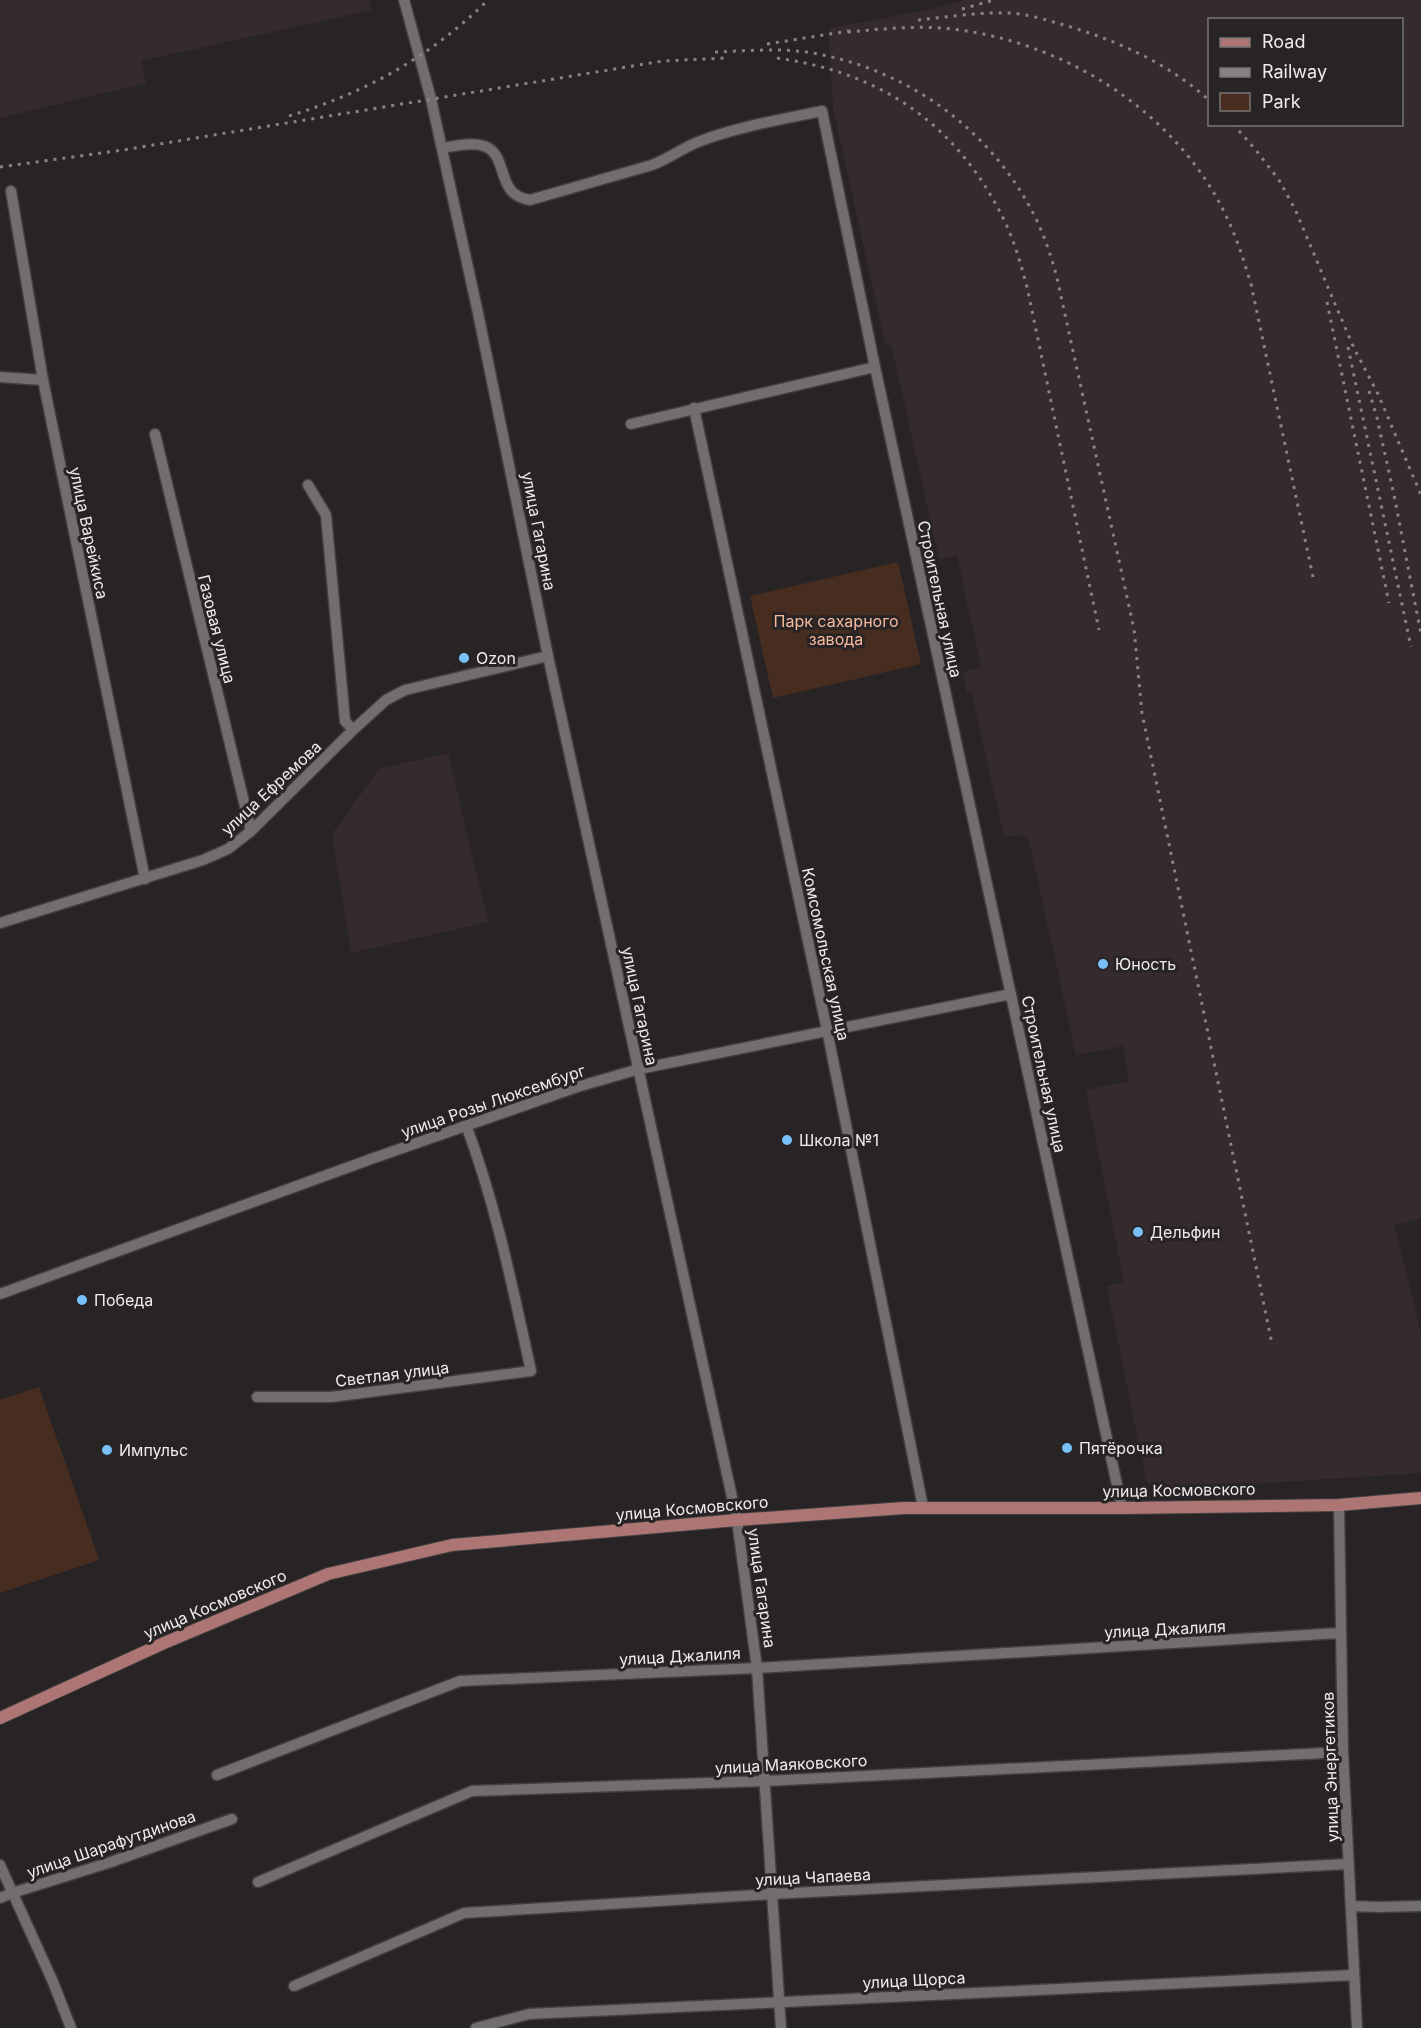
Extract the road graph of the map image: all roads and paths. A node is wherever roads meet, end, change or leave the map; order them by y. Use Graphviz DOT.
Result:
graph roads {
  1 [pos="404,0"];
  2 [pos="442,148"];
  3 [pos="11,191"];
  4 [pos="875,367"];
  5 [pos="0,377"];
  6 [pos="43,380"];
  7 [pos="694,408"];
  8 [pos="631,424"];
  9 [pos="155,434"];
  10 [pos="308,485"];
  11 [pos="548,656"];
  12 [pos="353,729"];
  13 [pos="251,831"];
  14 [pos="145,879"];
  15 [pos="0,923"];
  16 [pos="1011,994"];
  17 [pos="827,1030"];
  18 [pos="639,1069"];
  19 [pos="466,1125"];
  20 [pos="0,1294"];
  21 [pos="256,1397"];
  22 [pos="1421,1498"];
  23 [pos="1339,1505"];
  24 [pos="922,1507"];
  25 [pos="1122,1508"];
  26 [pos="737,1520"];
  27 [pos="1340,1634"];
  28 [pos="757,1668"];
  29 [pos="0,1718"];
  30 [pos="1343,1752"];
  31 [pos="217,1775"];
  32 [pos="765,1781"];
  33 [pos="232,1819"];
  34 [pos="1348,1864"];
  35 [pos="0,1865"];
  36 [pos="258,1882"];
  37 [pos="12,1893"];
  38 [pos="772,1894"];
  39 [pos="0,1898"];
  40 [pos="1351,1906"];
  41 [pos="1421,1906"];
  42 [pos="1354,1975"];
  43 [pos="294,1986"];
  44 [pos="779,2001"];
  45 [pos="71,2028"];
  46 [pos="476,2028"];
  47 [pos="781,2028"];
  48 [pos="1357,2028"];
  1 -- 2 [label="street, улица Гагарина"];
  2 -- 4 [label="street, Строительная улица"];
  2 -- 11 [label="street, улица Гагарина"];
  3 -- 6 [label="street, улица Варейкиса"];
  4 -- 7 [label="street"];
  4 -- 16 [label="street, Строительная улица"];
  5 -- 6 [label="street"];
  6 -- 14 [label="street, улица Варейкиса"];
  7 -- 8 [label="street"];
  7 -- 17 [label="street, Комсомольская улица"];
  9 -- 13 [label="street, Газовая улица"];
  10 -- 12 [label="street"];
  11 -- 12 [label="street, улица Ефремова"];
  11 -- 18 [label="street, улица Гагарина"];
  12 -- 13 [label="street, улица Ефремова"];
  13 -- 14 [label="street, улица Ефремова"];
  14 -- 15 [label="street, улица Ефремова"];
  16 -- 17 [label="street, улица Розы Люксембург"];
  16 -- 25 [label="street, Строительная улица"];
  17 -- 18 [label="street, улица Розы Люксембург"];
  17 -- 24 [label="street, Комсомольская улица"];
  18 -- 19 [label="street, улица Розы Люксембург"];
  18 -- 26 [label="street, улица Гагарина"];
  19 -- 20 [label="street, улица Розы Люксембург"];
  19 -- 21 [label="street, Светлая улица"];
  22 -- 23 [label="main road, улица Космовского"];
  23 -- 25 [label="main road, улица Космовского"];
  23 -- 27 [label="street, улица Энергетиков"];
  24 -- 25 [label="main road, улица Космовского"];
  24 -- 26 [label="main road, улица Космовского"];
  26 -- 28 [label="street, улица Гагарина"];
  26 -- 29 [label="main road, улица Космовского"];
  27 -- 28 [label="street, улица Джалиля"];
  27 -- 30 [label="street, улица Энергетиков"];
  28 -- 31 [label="street, улица Джалиля"];
  28 -- 32 [label="street, улица Гагарина"];
  30 -- 32 [label="street, улица Маяковского"];
  30 -- 34 [label="street, улица Энергетиков"];
  32 -- 36 [label="street, улица Маяковского"];
  32 -- 38 [label="street, улица Гагарина"];
  33 -- 37 [label="street, улица Шарафутдинова"];
  34 -- 38 [label="street, улица Чапаева"];
  34 -- 40 [label="street, улица Энергетиков"];
  35 -- 37 [label="street"];
  37 -- 39 [label="street, улица Шарафутдинова"];
  37 -- 45 [label="street"];
  38 -- 43 [label="street, улица Чапаева"];
  38 -- 44 [label="street, улица Гагарина"];
  40 -- 41 [label="street"];
  40 -- 42 [label="street, улица Энергетиков"];
  42 -- 44 [label="street, улица Щорса"];
  42 -- 48 [label="street, улица Энергетиков"];
  44 -- 46 [label="street, улица Щорса"];
  44 -- 47 [label="street, улица Гагарина"];
}
